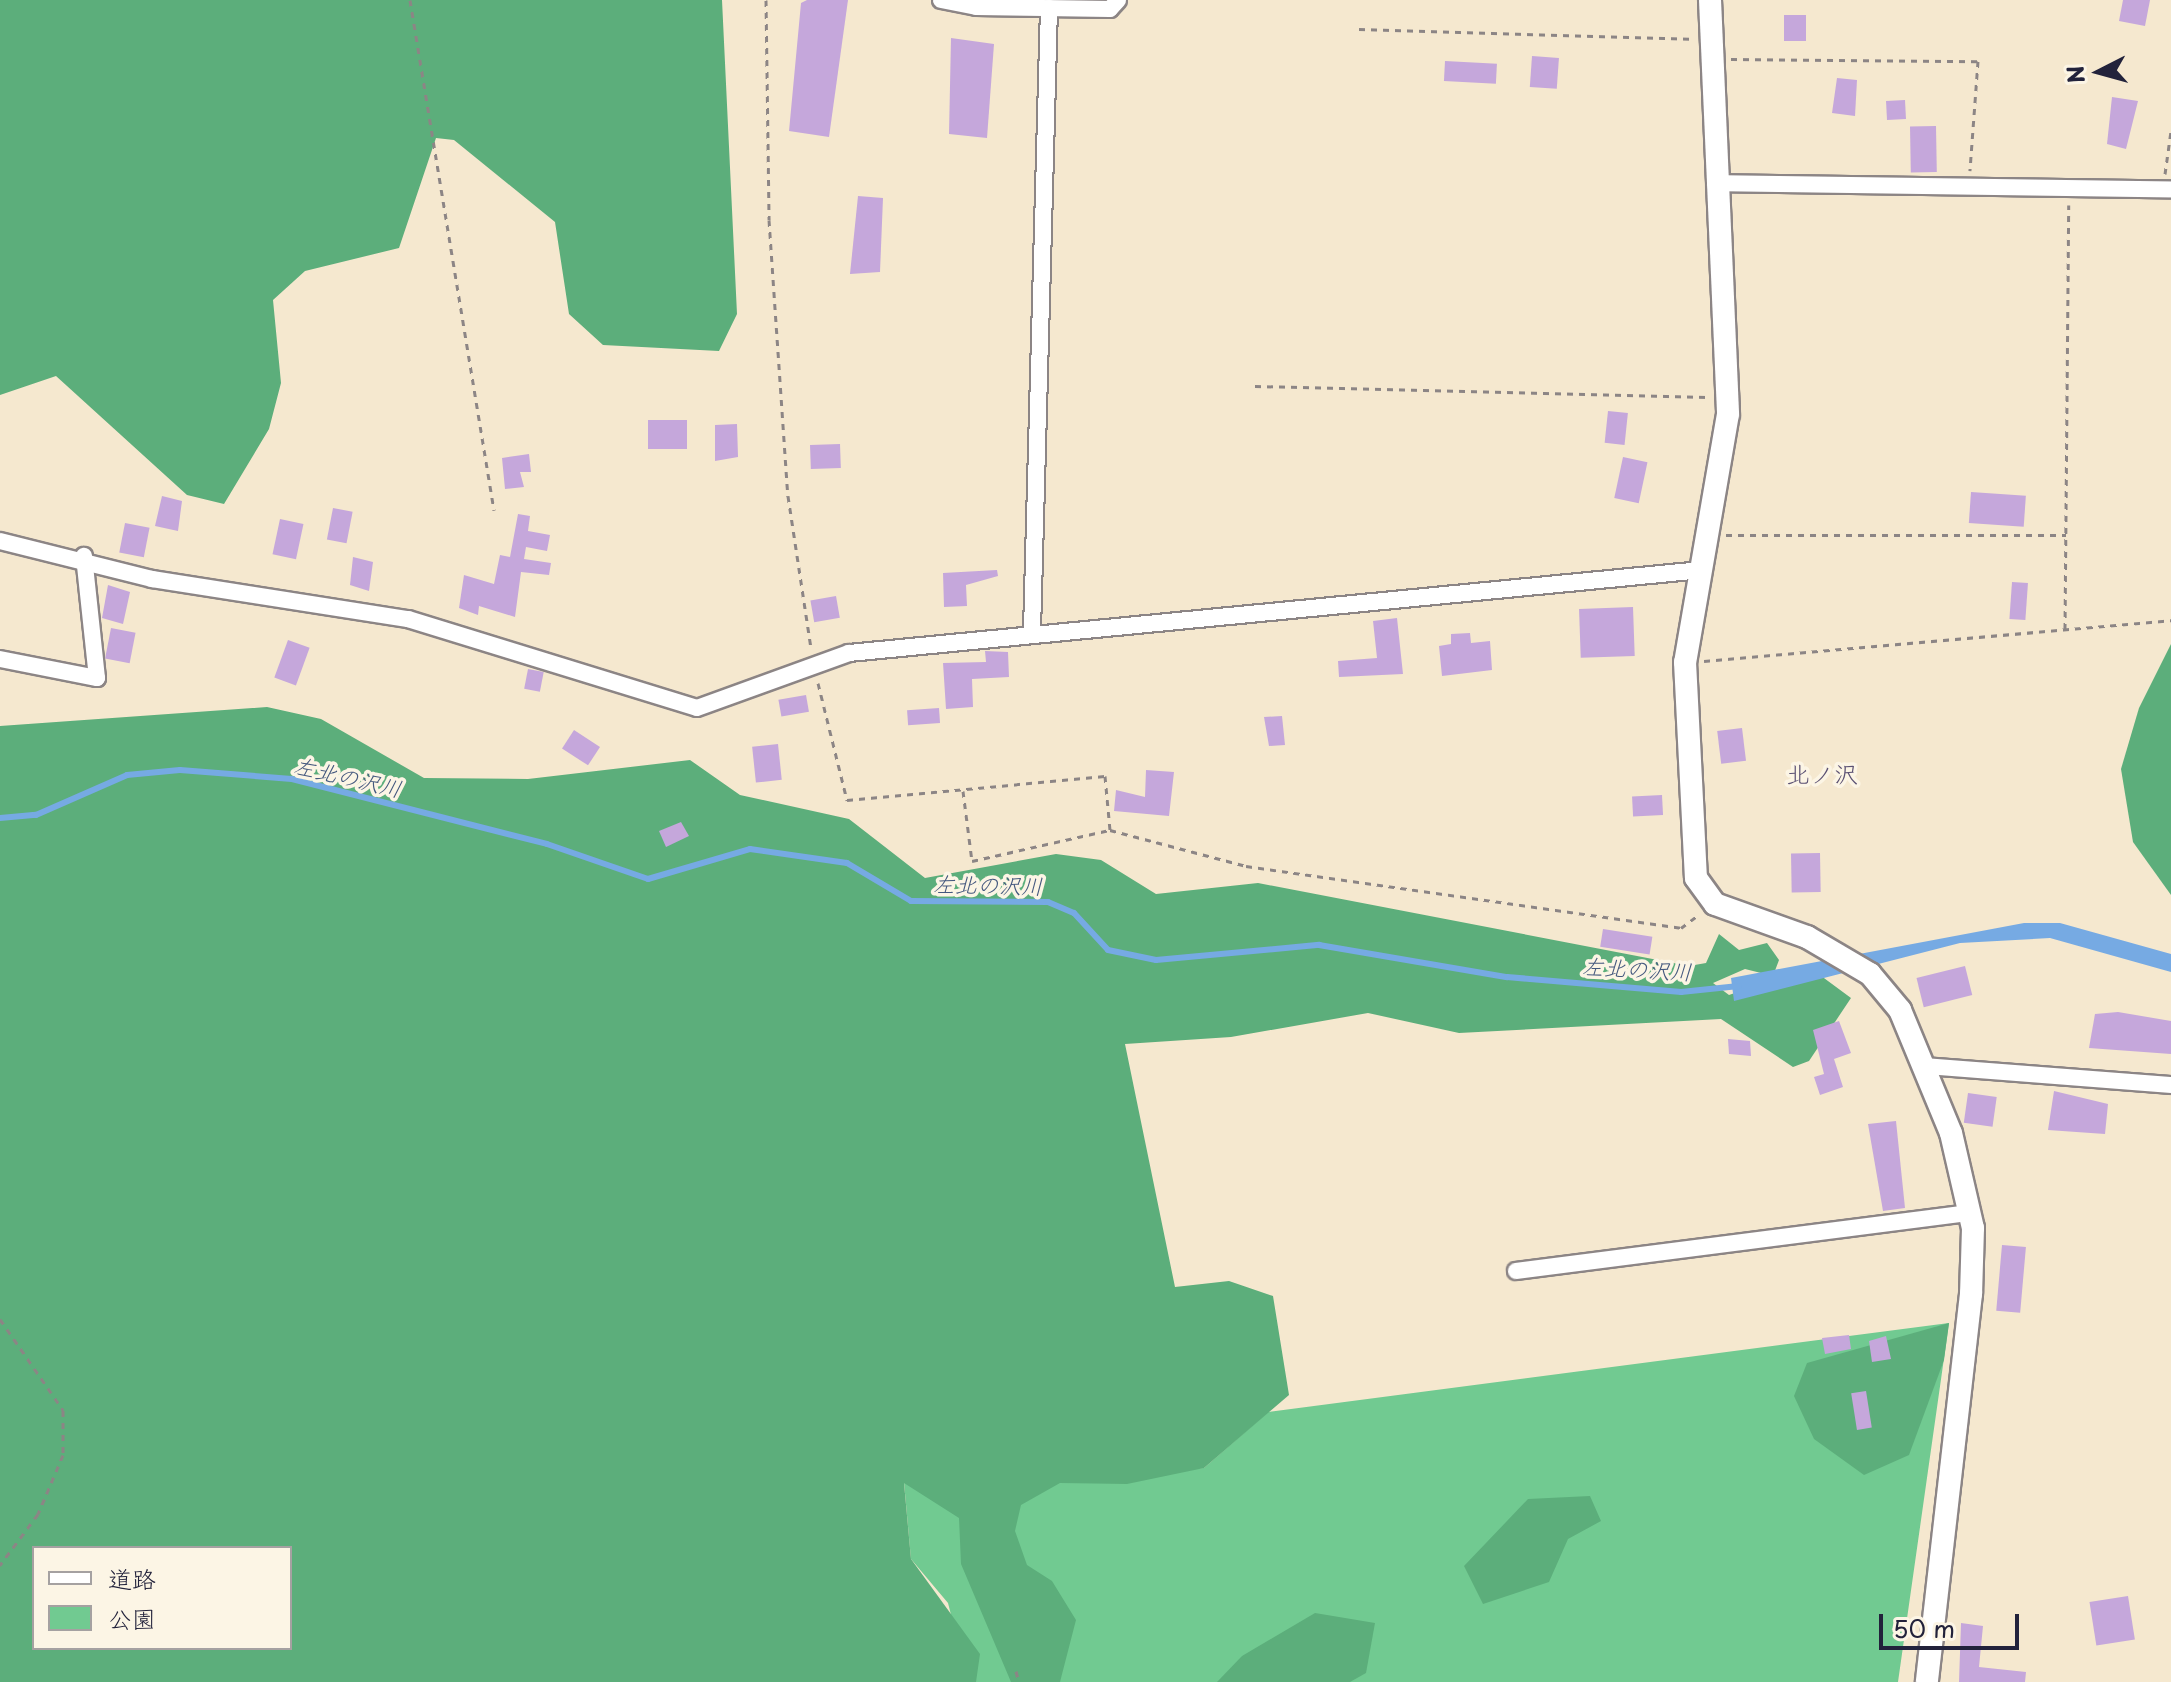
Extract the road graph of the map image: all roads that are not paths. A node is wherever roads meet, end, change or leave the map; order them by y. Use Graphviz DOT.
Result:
graph roads {
  1 [pos="941,0"];
  2 [pos="1118,0"];
  3 [pos="1710,0"];
  4 [pos="1049,8"];
  5 [pos="1715,183"];
  6 [pos="2167,189"];
  7 [pos="0,541"];
  8 [pos="84,556"];
  9 [pos="1701,570"];
  10 [pos="1032,631"];
  11 [pos="0,659"];
  12 [pos="1925,1066"];
  13 [pos="2171,1085"];
  14 [pos="1969,1213"];
  15 [pos="1516,1271"];
  16 [pos="1927,1682"];
  1 -- 4 [label="street"];
  2 -- 4 [label="street"];
  3 -- 5 [label="street"];
  4 -- 10 [label="street"];
  5 -- 6 [label="street"];
  5 -- 9 [label="street"];
  7 -- 8 [label="street"];
  8 -- 10 [label="street"];
  8 -- 11 [label="street"];
  9 -- 10 [label="street"];
  9 -- 12 [label="street"];
  12 -- 13 [label="street"];
  12 -- 14 [label="street"];
  14 -- 15 [label="street"];
  14 -- 16 [label="street"];
}
